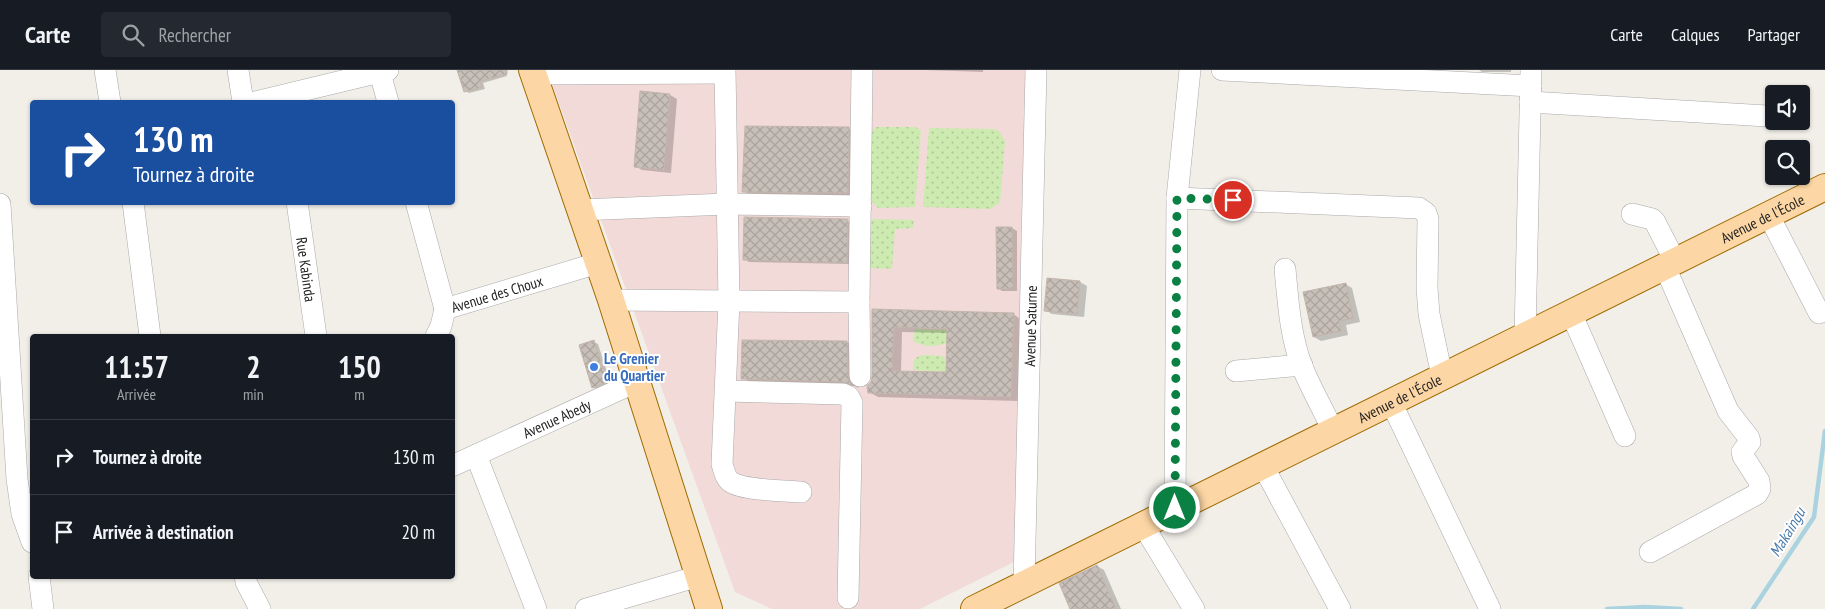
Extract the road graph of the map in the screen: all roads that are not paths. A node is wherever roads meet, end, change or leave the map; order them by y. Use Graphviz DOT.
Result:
graph roads {
  1 [pos="105,70"];
  2 [pos="238,70"];
  3 [pos="862,70"];
  4 [pos="1036,70"];
  5 [pos="1190,70"];
  6 [pos="1222,70"];
  7 [pos="384,71"];
  8 [pos="724,71"];
  9 [pos="533,72"];
  10 [pos="591,72"];
  11 [pos="352,75"];
  12 [pos="1531,86"];
  13 [pos="110,100"];
  14 [pos="243,100"];
  15 [pos="281,100"];
  16 [pos="388,100"];
  17 [pos="1765,116"];
  18 [pos="1825,187"];
  19 [pos="1177,198"];
  20 [pos="0,204"];
  21 [pos="727,204"];
  22 [pos="133,205"];
  23 [pos="297,205"];
  24 [pos="417,205"];
  25 [pos="861,206"];
  26 [pos="580,210"];
  27 [pos="1632,214"];
  28 [pos="1768,214"];
  29 [pos="598,264"];
  30 [pos="1670,264"];
  31 [pos="1285,269"];
  32 [pos="611,300"];
  33 [pos="729,301"];
  34 [pos="859,302"];
  35 [pos="445,310"];
  36 [pos="1571,313"];
  37 [pos="1819,313"];
  38 [pos="150,334"];
  39 [pos="316,334"];
  40 [pos="437,334"];
  41 [pos="1525,335"];
  42 [pos="1302,365"];
  43 [pos="1236,371"];
  44 [pos="860,376"];
  45 [pos="1442,376"];
  46 [pos="636,382"];
  47 [pos="726,391"];
  48 [pos="1391,402"];
  49 [pos="1333,431"];
  50 [pos="1625,436"];
  51 [pos="476,455"];
  52 [pos="455,465"];
  53 [pos="1264,466"];
  54 [pos="801,492"];
  55 [pos="1175,508"];
  56 [pos="1143,525"];
  57 [pos="30,536"];
  58 [pos="1650,552"];
  59 [pos="699,576"];
  60 [pos="40,579"];
  61 [pos="246,579"];
  62 [pos="1024,584"];
  63 [pos="848,598"];
  64 [pos="1003,603"];
  65 [pos="43,609"];
  66 [pos="260,609"];
  67 [pos="536,609"];
  68 [pos="586,609"];
  69 [pos="709,609"];
  70 [pos="974,609"];
  71 [pos="1194,609"];
  72 [pos="1340,609"];
  73 [pos="1490,609"];
  1 -- 13 [label="street"];
  2 -- 14 [label="street"];
  3 -- 25 [label="street"];
  4 -- 62 [label="street, Avenue Saturne"];
  5 -- 19 [label="street"];
  6 -- 12 [label="street"];
  7 -- 11 [label="street"];
  7 -- 16 [label="street"];
  8 -- 10 [label="street"];
  8 -- 21 [label="street"];
  9 -- 10 [label="street"];
  9 -- 26 [label="main road"];
  11 -- 15 [label="street"];
  12 -- 17 [label="street"];
  12 -- 41 [label="street"];
  18 -- 28 [label="main road, Avenue de l'École"];
  19 -- 45 [label="street"];
  19 -- 55 [label="street"];
  20 -- 57 [label="street"];
  21 -- 25 [label="street"];
  21 -- 26 [label="street"];
  21 -- 33 [label="street"];
  22 -- 38 [label="street"];
  23 -- 39 [label="street, Rue Kabinda"];
  24 -- 35 [label="street, Avenue des Choux"];
  25 -- 34 [label="street"];
  26 -- 29 [label="main road"];
  27 -- 30 [label="street"];
  28 -- 30 [label="main road, Avenue de l'École"];
  28 -- 37 [label="street"];
  29 -- 32 [label="main road"];
  29 -- 35 [label="street, Avenue des Choux"];
  30 -- 36 [label="main road, Avenue de l'École"];
  30 -- 58 [label="street"];
  31 -- 42 [label="street"];
  32 -- 33 [label="street"];
  32 -- 46 [label="main road"];
  33 -- 34 [label="street"];
  33 -- 47 [label="street"];
  34 -- 44 [label="street"];
  35 -- 40 [label="street"];
  36 -- 41 [label="main road, Avenue de l'École"];
  36 -- 50 [label="street"];
  41 -- 45 [label="main road, Avenue de l'École"];
  42 -- 43 [label="street"];
  42 -- 49 [label="street"];
  45 -- 48 [label="main road, Avenue de l'École"];
  46 -- 51 [label="street, Avenue Abedy"];
  46 -- 59 [label="main road"];
  47 -- 54 [label="street"];
  47 -- 63 [label="street"];
  48 -- 49 [label="main road, Avenue de l'École"];
  48 -- 73 [label="street"];
  49 -- 53 [label="main road, Avenue de l'École"];
  51 -- 52 [label="street, Avenue Abedy"];
  51 -- 67 [label="street"];
  53 -- 55 [label="main road, Avenue de l'École"];
  53 -- 72 [label="street"];
  55 -- 56 [label="main road, Avenue de l'École"];
  56 -- 62 [label="main road, Avenue de l'École"];
  56 -- 71 [label="street"];
  59 -- 68 [label="street"];
  59 -- 69 [label="main road"];
  60 -- 65 [label="street"];
  61 -- 66 [label="street"];
  62 -- 64 [label="main road, Avenue de l'École"];
  64 -- 70 [label="main road, Avenue de l'École"];
}
